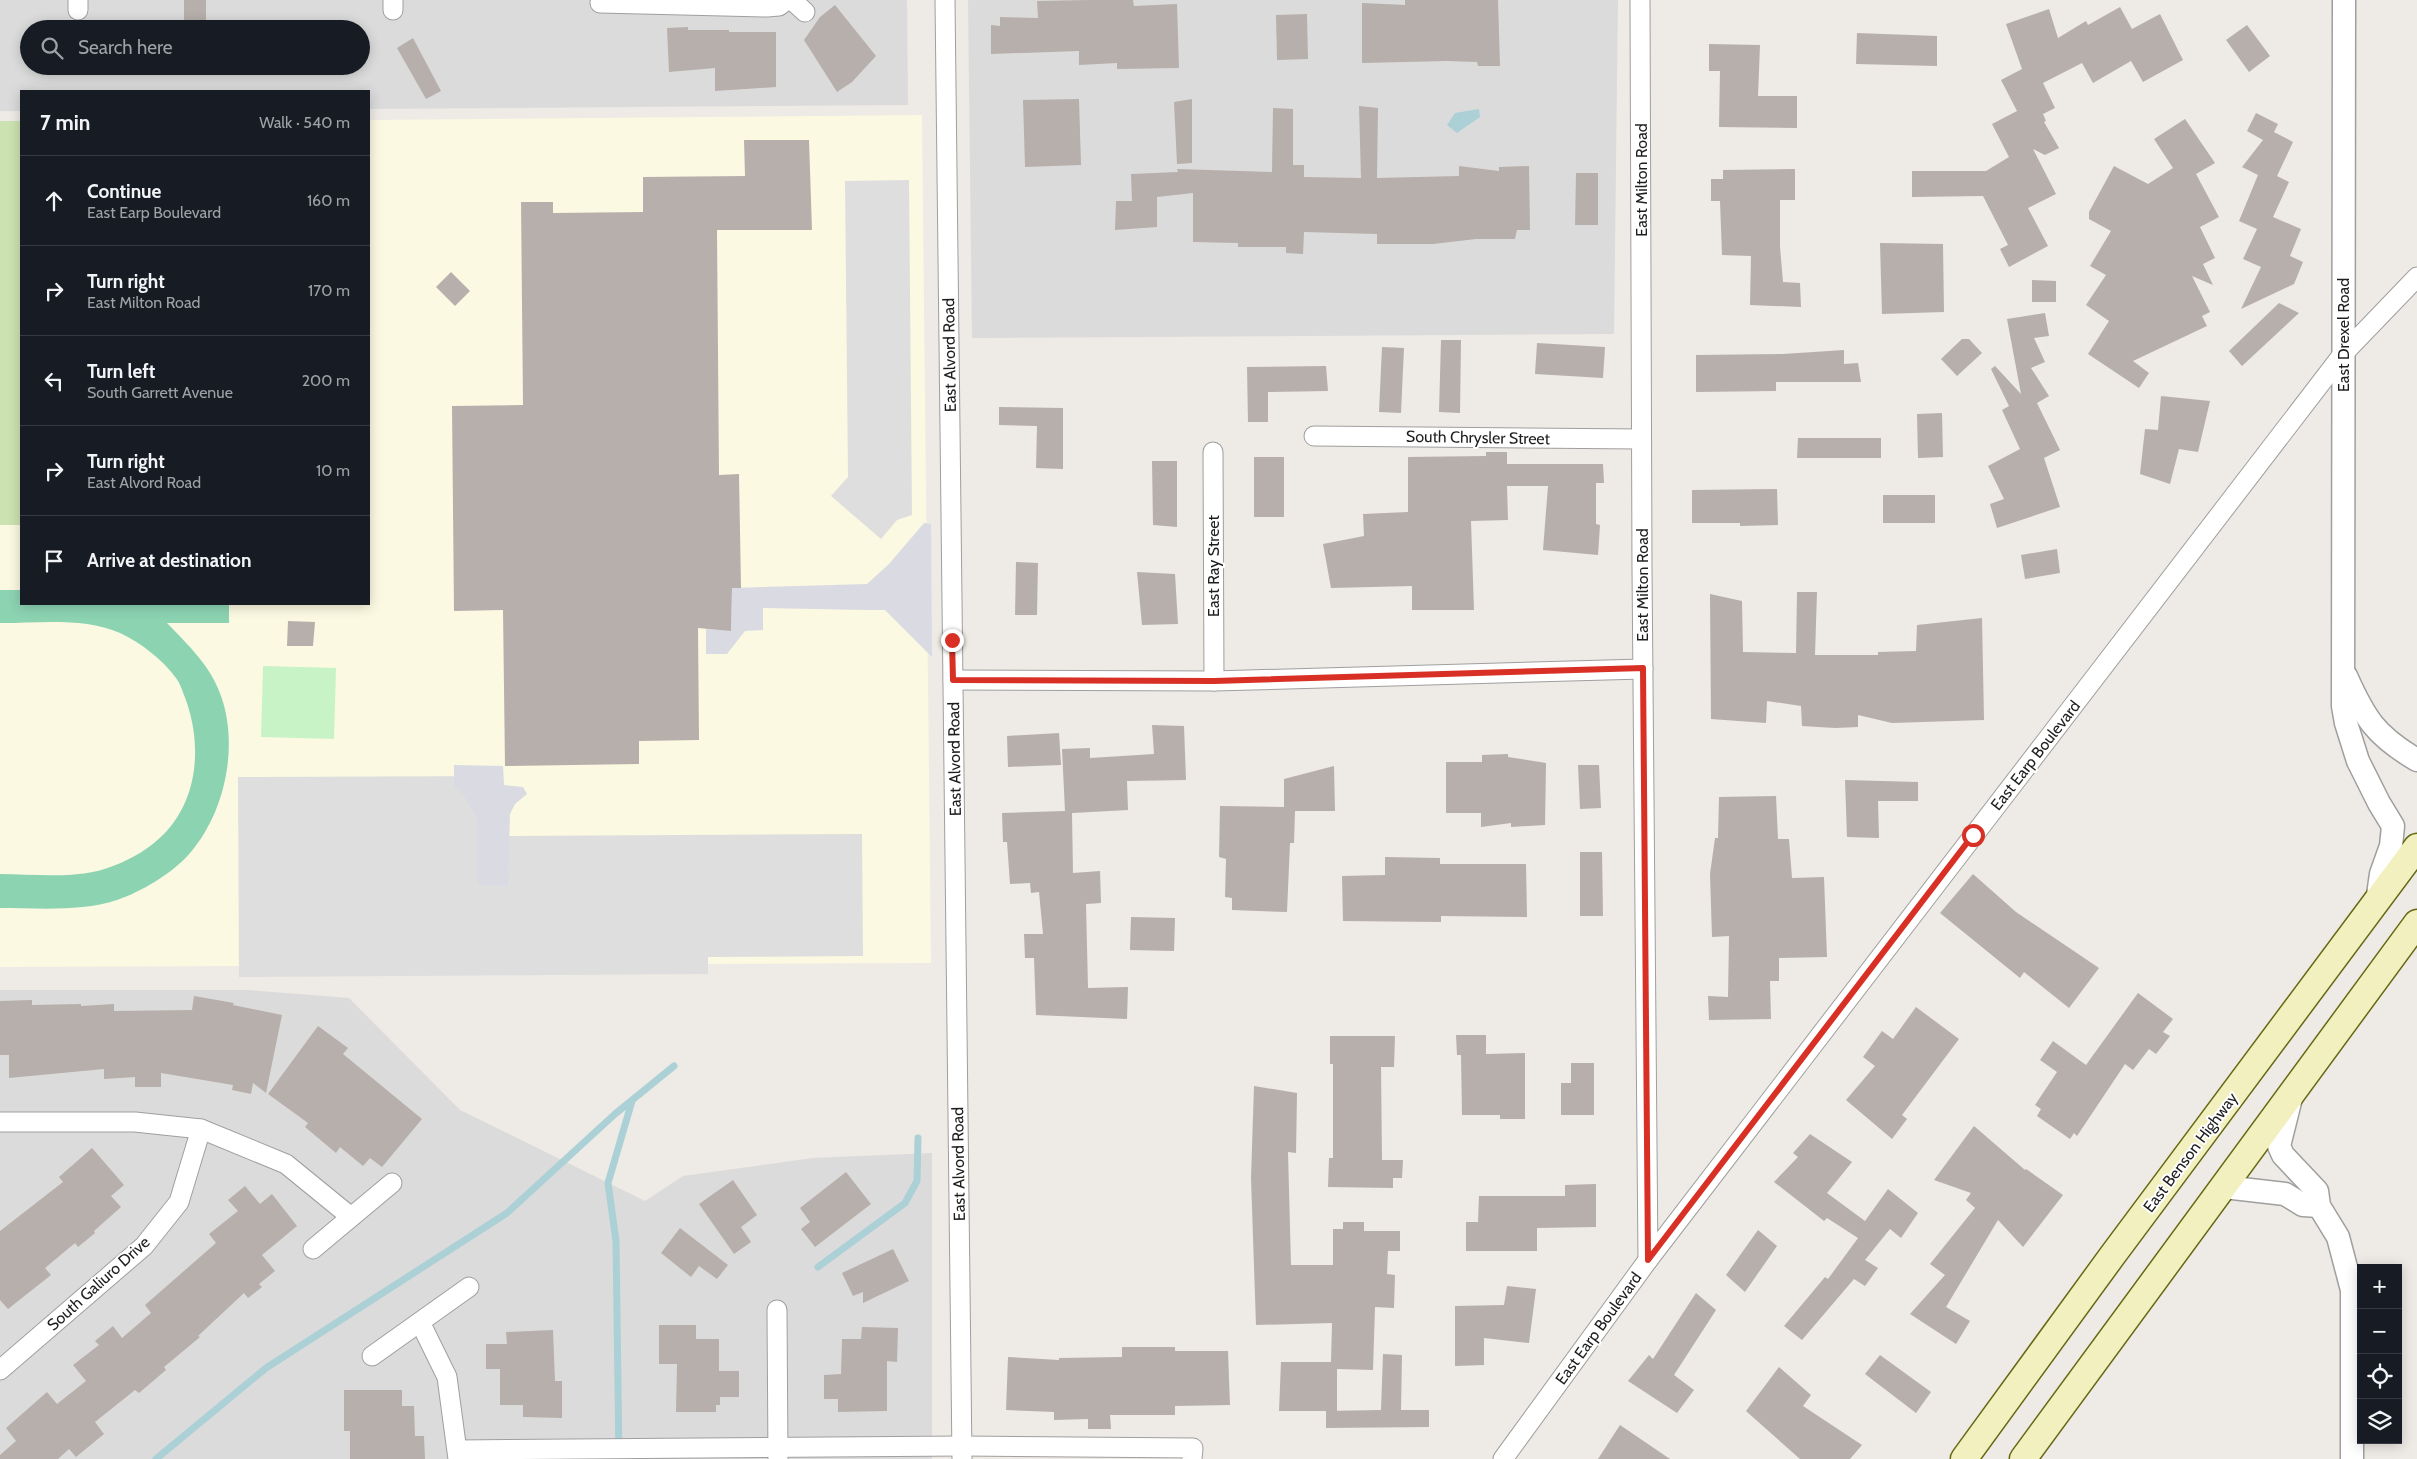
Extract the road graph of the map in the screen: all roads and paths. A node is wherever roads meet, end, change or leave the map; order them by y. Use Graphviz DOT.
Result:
graph roads {
  1 [pos="788,0"];
  2 [pos="945,0"];
  3 [pos="1640,0"];
  4 [pos="2344,0"];
  5 [pos="600,3"];
  6 [pos="2417,277"];
  7 [pos="2343,354"];
  8 [pos="1314,436"];
  9 [pos="1641,439"];
  10 [pos="1213,452"];
  11 [pos="1643,668"];
  12 [pos="2344,671"];
  13 [pos="953,680"];
  14 [pos="1214,681"];
  15 [pos="2417,760"];
  16 [pos="2417,847"];
  17 [pos="2377,902"];
  18 [pos="2417,923"];
  19 [pos="2292,1094"];
  20 [pos="0,1122"];
  21 [pos="202,1129"];
  22 [pos="392,1183"];
  23 [pos="2224,1187"];
  24 [pos="2319,1206"];
  25 [pos="351,1217"];
  26 [pos="314,1249"];
  27 [pos="1648,1260"];
  28 [pos="469,1287"];
  29 [pos="777,1310"];
  30 [pos="420,1322"];
  31 [pos="372,1356"];
  32 [pos="0,1370"];
  33 [pos="778,1453"];
  34 [pos="962,1453"];
  35 [pos="1192,1453"];
  36 [pos="458,1455"];
  37 [pos="1503,1459"];
  38 [pos="1964,1459"];
  39 [pos="2023,1459"];
  40 [pos="2352,1459"];
  1 -- 5 [label="street"];
  2 -- 13 [label="street, East Alvord Road"];
  3 -- 9 [label="street, East Milton Road"];
  4 -- 7 [label="street, East Drexel Road"];
  6 -- 7 [label="street, East Earp Boulevard"];
  7 -- 12 [label="street, East Drexel Road"];
  7 -- 27 [label="street, East Earp Boulevard"];
  8 -- 9 [label="street, South Chrysler Street"];
  9 -- 11 [label="street, East Milton Road"];
  10 -- 14 [label="street, East Ray Street"];
  11 -- 14 [label="street"];
  11 -- 27 [label="street, East Milton Road"];
  12 -- 15 [label="street"];
  12 -- 17 [label="street, East Drexel Road"];
  13 -- 14 [label="street"];
  13 -- 34 [label="street, East Alvord Road"];
  16 -- 17 [label="main road, East Benson Highway"];
  17 -- 38 [label="main road, East Benson Highway"];
  18 -- 19 [label="main road"];
  19 -- 23 [label="main road"];
  19 -- 24 [label="street"];
  20 -- 21 [label="street"];
  21 -- 25 [label="street"];
  21 -- 32 [label="street, South Galiuro Drive"];
  22 -- 25 [label="street"];
  23 -- 24 [label="street"];
  23 -- 39 [label="main road"];
  24 -- 40 [label="street"];
  25 -- 26 [label="street"];
  27 -- 37 [label="street, East Earp Boulevard"];
  28 -- 30 [label="street"];
  29 -- 33 [label="street"];
  30 -- 31 [label="street"];
  30 -- 36 [label="street"];
  33 -- 34 [label="street"];
  33 -- 36 [label="street"];
  34 -- 35 [label="street"];
}
